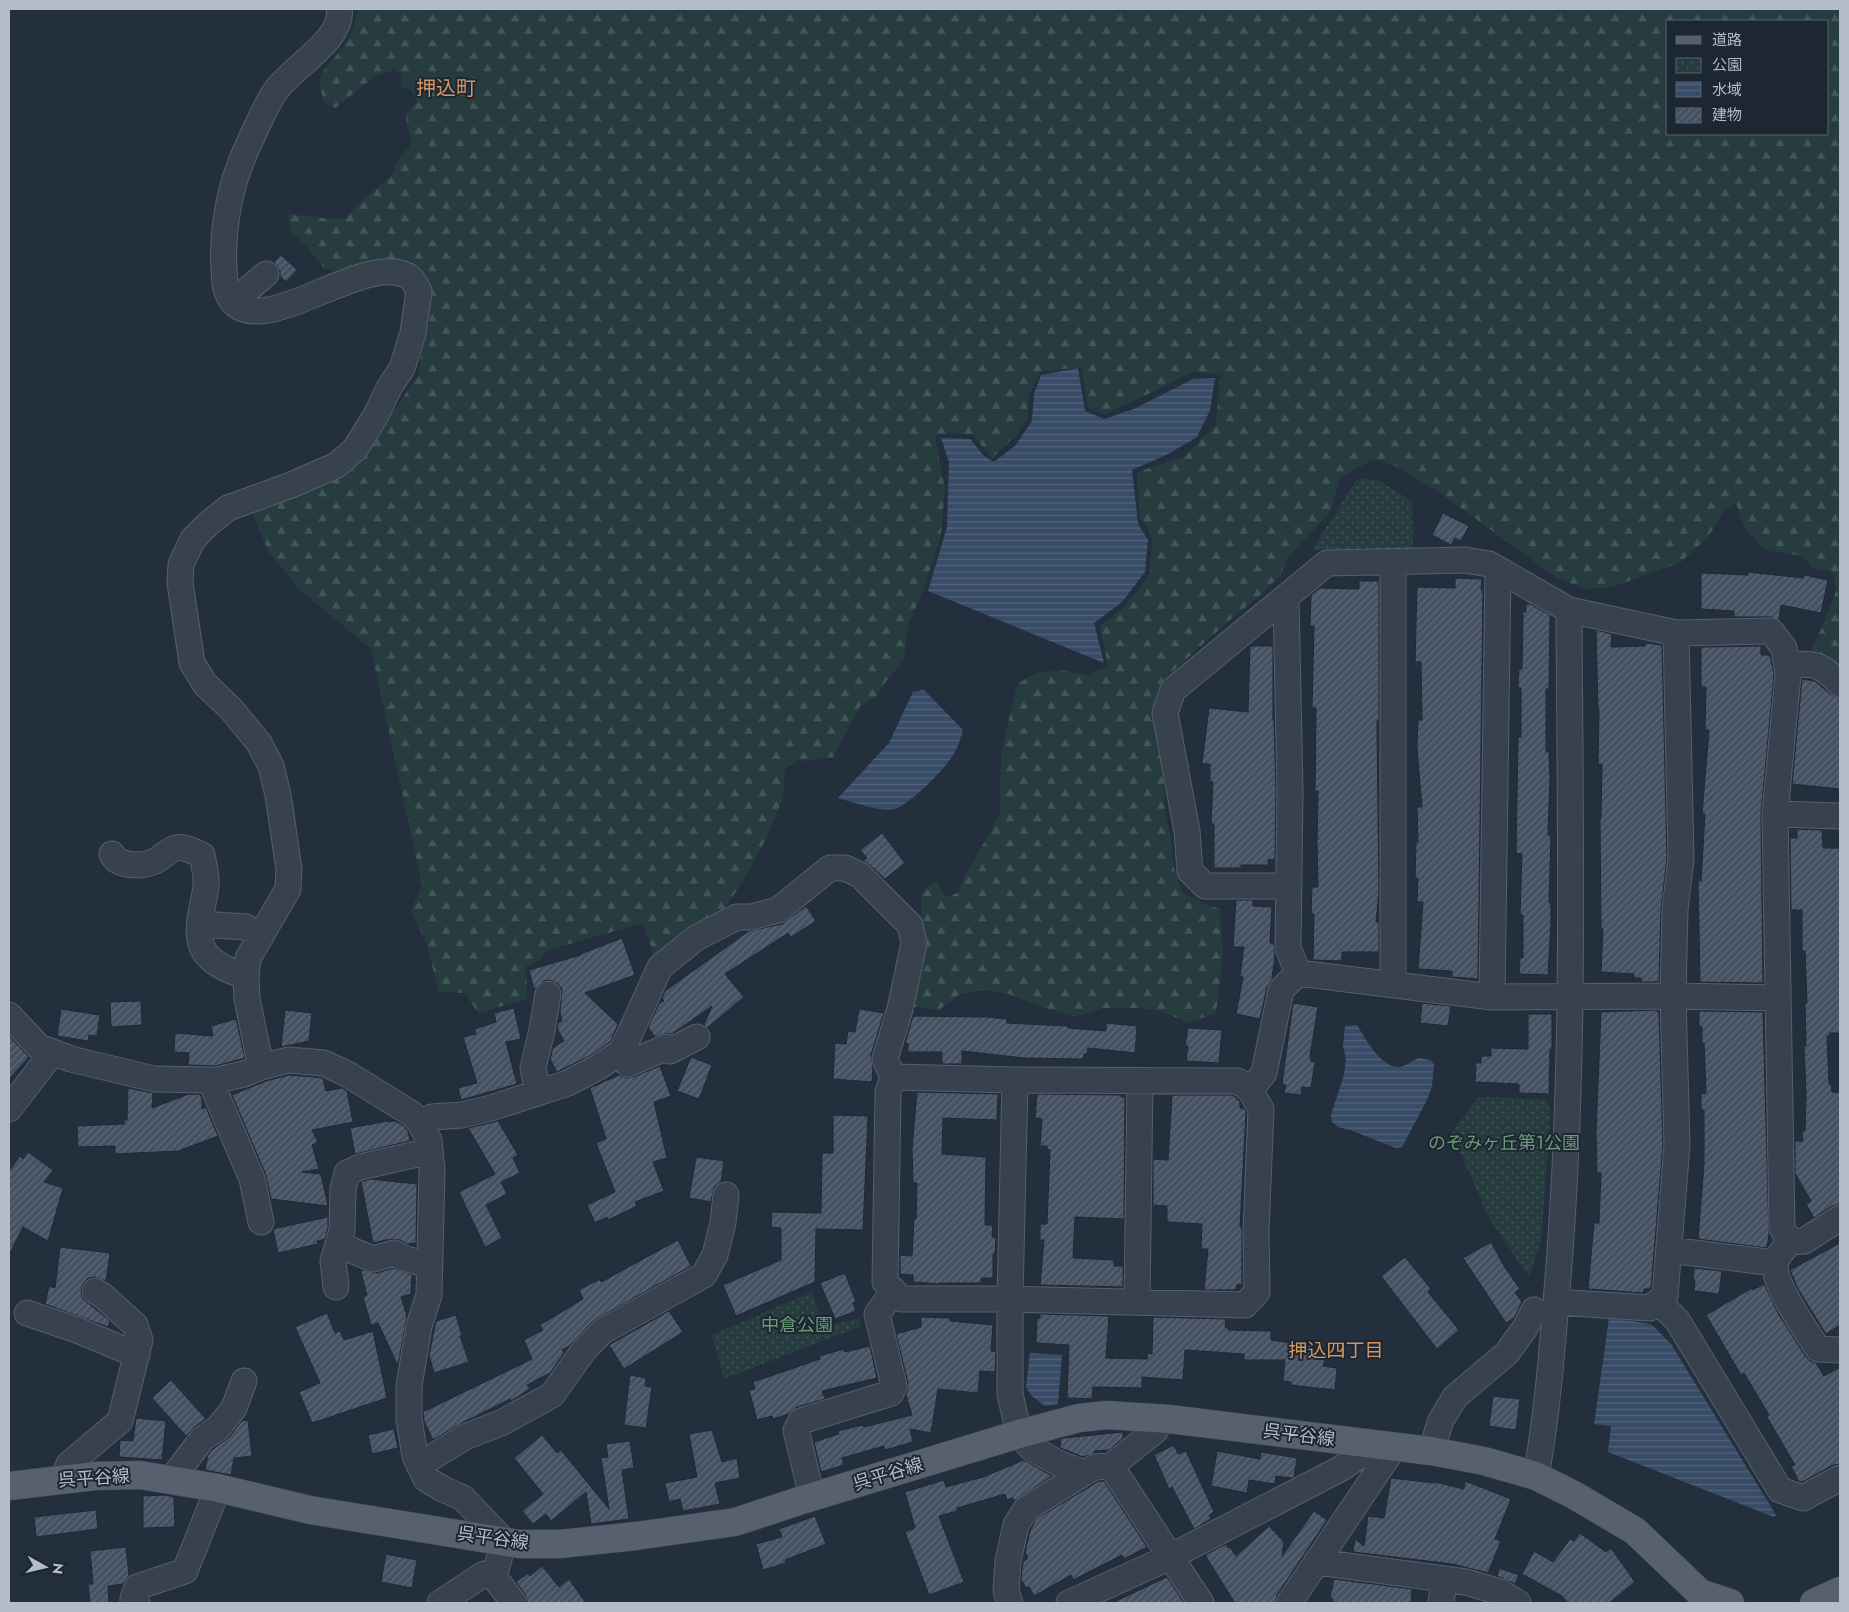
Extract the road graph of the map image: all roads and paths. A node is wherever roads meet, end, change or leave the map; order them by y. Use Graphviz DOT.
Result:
graph roads {
  1 [pos="339,9"];
  2 [pos="266,274"];
  3 [pos="233,302"];
  4 [pos="1393,562"];
  5 [pos="1498,569"];
  6 [pos="1286,597"];
  7 [pos="1568,610"];
  8 [pos="1676,632"];
  9 [pos="1787,665"];
  10 [pos="1840,684"];
  11 [pos="1775,814"];
  12 [pos="1840,816"];
  13 [pos="112,854"];
  14 [pos="1288,886"];
  15 [pos="200,924"];
  16 [pos="261,936"];
  17 [pos="1298,973"];
  18 [pos="246,977"];
  19 [pos="1394,985"];
  20 [pos="548,994"];
  21 [pos="1570,996"];
  22 [pos="1673,996"];
  23 [pos="1492,997"];
  24 [pos="1778,998"];
  25 [pos="9,1015"];
  26 [pos="697,1037"];
  27 [pos="53,1052"];
  28 [pos="618,1054"];
  29 [pos="261,1067"];
  30 [pos="893,1077"];
  31 [pos="210,1080"];
  32 [pos="1015,1080"];
  33 [pos="1140,1081"];
  34 [pos="1250,1090"];
  35 [pos="538,1093"];
  36 [pos="9,1109"];
  37 [pos="420,1123"];
  38 [pos="430,1152"];
  39 [pos="726,1195"];
  40 [pos="1840,1218"];
  41 [pos="261,1222"];
  42 [pos="339,1242"];
  43 [pos="1790,1242"];
  44 [pos="1668,1250"];
  45 [pos="1775,1263"];
  46 [pos="429,1265"];
  47 [pos="336,1287"];
  48 [pos="94,1291"];
  49 [pos="894,1291"];
  50 [pos="1010,1299"];
  51 [pos="1137,1302"];
  52 [pos="1658,1302"];
  53 [pos="1545,1306"];
  54 [pos="27,1313"];
  55 [pos="1840,1350"];
  56 [pos="137,1355"];
  57 [pos="244,1381"];
  58 [pos="1162,1419"];
  59 [pos="1019,1434"];
  60 [pos="1386,1445"];
  61 [pos="1431,1451"];
  62 [pos="419,1465"];
  63 [pos="1111,1466"];
  64 [pos="1084,1473"];
  65 [pos="1536,1476"];
  66 [pos="1840,1478"];
  67 [pos="62,1480"];
  68 [pos="171,1480"];
  69 [pos="9,1486"];
  70 [pos="218,1488"];
  71 [pos="812,1497"];
  72 [pos="504,1541"];
  73 [pos="1170,1556"];
  74 [pos="1318,1562"];
  75 [pos="494,1577"];
  76 [pos="1444,1579"];
  77 [pos="1840,1592"];
  78 [pos="1701,1598"];
  79 [pos="137,1603"];
  80 [pos="440,1603"];
  81 [pos="514,1603"];
  82 [pos="1010,1603"];
  83 [pos="1069,1603"];
  84 [pos="1201,1603"];
  85 [pos="1289,1603"];
  86 [pos="1441,1603"];
  87 [pos="1518,1603"];
  88 [pos="1730,1603"];
  89 [pos="1814,1603"];
  1 -- 3 [label="street"];
  2 -- 3 [label="street"];
  3 -- 16 [label="street"];
  4 -- 5 [label="street"];
  4 -- 6 [label="street"];
  4 -- 19 [label="street"];
  5 -- 7 [label="street"];
  5 -- 23 [label="street"];
  6 -- 14 [label="street"];
  6 -- 14 [label="street"];
  7 -- 8 [label="street"];
  7 -- 21 [label="street"];
  8 -- 9 [label="street"];
  8 -- 22 [label="street"];
  9 -- 10 [label="street"];
  9 -- 11 [label="street"];
  11 -- 12 [label="street"];
  11 -- 24 [label="street"];
  13 -- 15 [label="street"];
  14 -- 17 [label="street"];
  15 -- 16 [label="street"];
  15 -- 18 [label="street"];
  16 -- 18 [label="street"];
  17 -- 19 [label="street"];
  17 -- 34 [label="street"];
  18 -- 29 [label="street"];
  19 -- 23 [label="street"];
  20 -- 35 [label="street"];
  21 -- 22 [label="street"];
  21 -- 23 [label="street"];
  21 -- 53 [label="street"];
  22 -- 24 [label="street"];
  22 -- 44 [label="street"];
  24 -- 43 [label="street"];
  25 -- 27 [label="street"];
  26 -- 28 [label="street"];
  27 -- 31 [label="street"];
  27 -- 36 [label="street"];
  28 -- 30 [label="street"];
  28 -- 35 [label="street"];
  29 -- 31 [label="street"];
  29 -- 37 [label="street"];
  30 -- 32 [label="street"];
  30 -- 49 [label="street"];
  31 -- 41 [label="street"];
  32 -- 33 [label="street"];
  32 -- 50 [label="street"];
  33 -- 34 [label="street"];
  33 -- 51 [label="street"];
  34 -- 51 [label="street"];
  35 -- 37 [label="street"];
  37 -- 38 [label="street"];
  38 -- 42 [label="street"];
  38 -- 46 [label="street"];
  39 -- 62 [label="street"];
  40 -- 43 [label="street"];
  42 -- 46 [label="street"];
  42 -- 47 [label="street"];
  43 -- 45 [label="street"];
  44 -- 45 [label="street"];
  44 -- 52 [label="street"];
  45 -- 55 [label="street"];
  46 -- 62 [label="street"];
  48 -- 56 [label="street"];
  49 -- 50 [label="street"];
  49 -- 71 [label="street"];
  50 -- 51 [label="street"];
  50 -- 59 [label="street"];
  52 -- 53 [label="street"];
  52 -- 66 [label="street"];
  53 -- 61 [label="street"];
  53 -- 65 [label="street"];
  54 -- 56 [label="street"];
  56 -- 67 [label="street"];
  57 -- 68 [label="street"];
  58 -- 59 [label="main road, 呉平谷線"];
  58 -- 60 [label="main road, 呉平谷線"];
  58 -- 63 [label="street"];
  59 -- 64 [label="street"];
  59 -- 71 [label="main road, 呉平谷線"];
  60 -- 61 [label="main road, 呉平谷線"];
  60 -- 73 [label="street"];
  60 -- 74 [label="street"];
  61 -- 65 [label="main road, 呉平谷線"];
  62 -- 72 [label="street"];
  63 -- 64 [label="street"];
  63 -- 73 [label="street"];
  64 -- 82 [label="street"];
  65 -- 78 [label="main road, 呉平谷線"];
  67 -- 68 [label="main road, 呉平谷線"];
  67 -- 69 [label="main road, 呉平谷線"];
  68 -- 70 [label="main road, 呉平谷線"];
  70 -- 72 [label="main road, 呉平谷線"];
  70 -- 79 [label="street"];
  71 -- 72 [label="main road, 呉平谷線"];
  72 -- 75 [label="street"];
  73 -- 83 [label="street"];
  73 -- 84 [label="street"];
  74 -- 76 [label="street"];
  74 -- 85 [label="street"];
  75 -- 80 [label="street"];
  75 -- 81 [label="street"];
  76 -- 86 [label="street"];
  76 -- 87 [label="street"];
  77 -- 89 [label="main road"];
  78 -- 88 [label="main road, 呉平谷線"];
}
